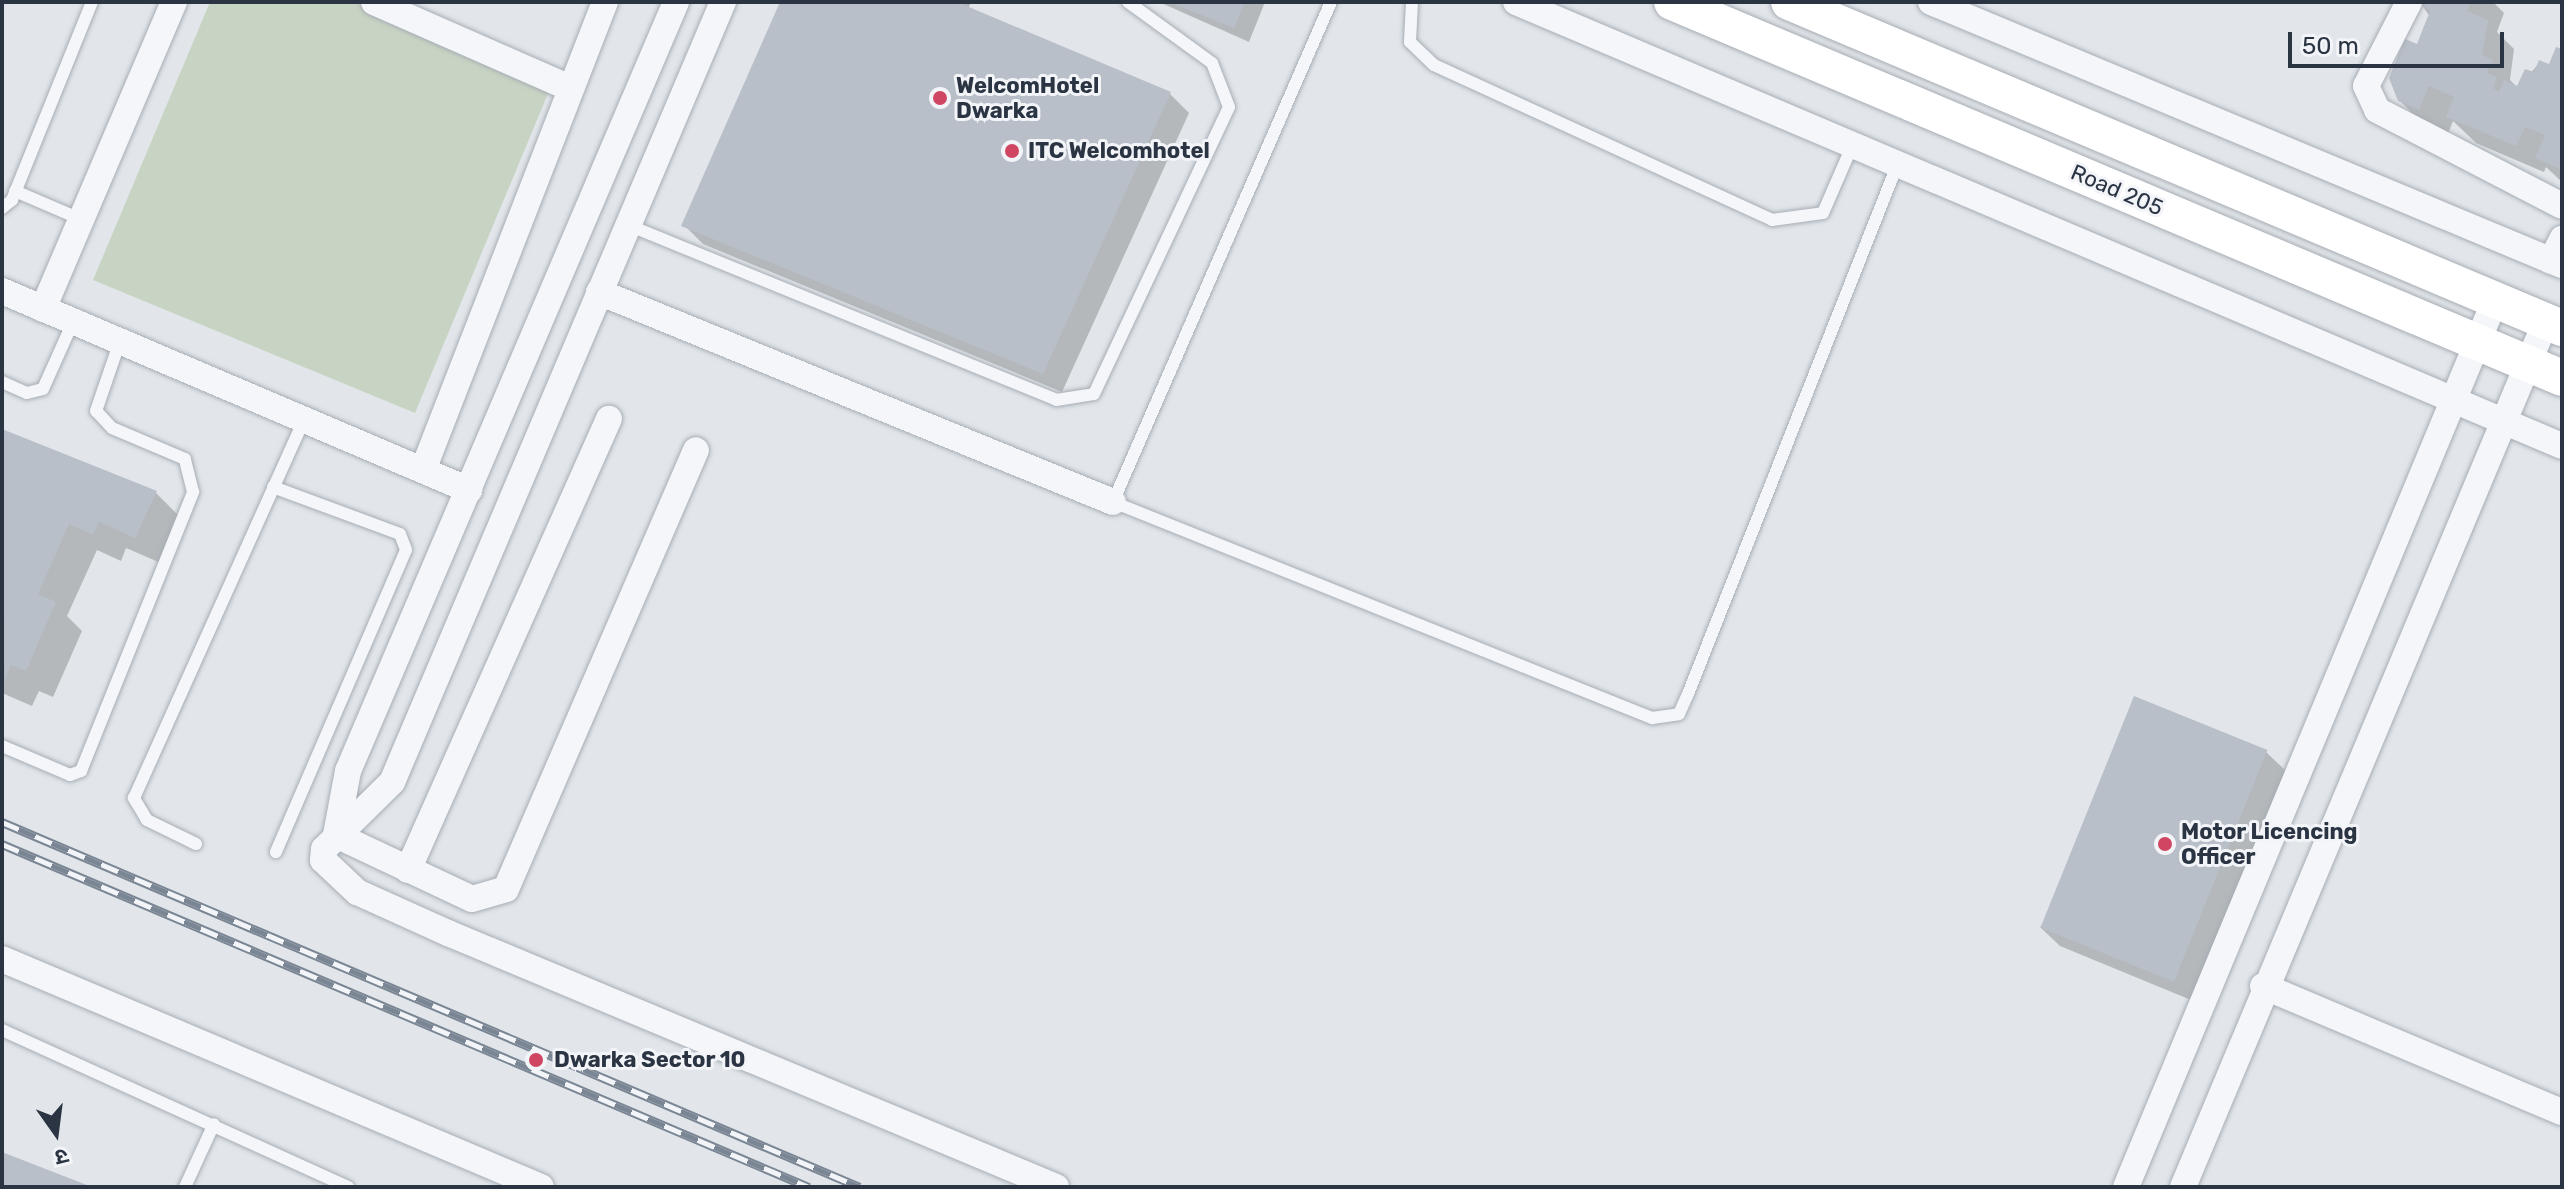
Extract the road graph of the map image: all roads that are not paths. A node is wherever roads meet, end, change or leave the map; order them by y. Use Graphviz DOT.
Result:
graph roads {
  1 [pos="92,2"];
  2 [pos="174,2"];
  3 [pos="374,2"];
  4 [pos="605,2"];
  5 [pos="676,2"];
  6 [pos="723,2"];
  7 [pos="1128,2"];
  8 [pos="1331,2"];
  9 [pos="1412,2"];
  10 [pos="1516,2"];
  11 [pos="1672,2"];
  12 [pos="1789,2"];
  13 [pos="1931,2"];
  14 [pos="2409,2"];
  15 [pos="570,88"];
  16 [pos="1853,144"];
  17 [pos="1898,163"];
  18 [pos="15,191"];
  19 [pos="2562,206"];
  20 [pos="2,208"];
  21 [pos="80,219"];
  22 [pos="628,225"];
  23 [pos="2558,255"];
  24 [pos="2,291"];
  25 [pos="599,292"];
  26 [pos="2495,300"];
  27 [pos="43,309"];
  28 [pos="73,322"];
  29 [pos="2554,325"];
  30 [pos="120,341"];
  31 [pos="2477,342"];
  32 [pos="2527,363"];
  33 [pos="2562,378"];
  34 [pos="2,382"];
  35 [pos="2457,399"];
  36 [pos="305,417"];
  37 [pos="609,419"];
  38 [pos="2503,420"];
  39 [pos="2562,446"];
  40 [pos="696,450"];
  41 [pos="423,470"];
  42 [pos="273,487"];
  43 [pos="469,490"];
  44 [pos="1113,502"];
  45 [pos="2,746"];
  46 [pos="336,835"];
  47 [pos="196,844"];
  48 [pos="276,852"];
  49 [pos="408,870"];
  50 [pos="2,959"];
  51 [pos="2263,986"];
  52 [pos="2,1030"];
  53 [pos="2562,1112"];
  54 [pos="214,1124"];
  55 [pos="188,1186"];
  56 [pos="348,1187"];
  57 [pos="541,1187"];
  58 [pos="1054,1187"];
  59 [pos="2126,1187"];
  60 [pos="2183,1187"];
  1 -- 18 [label="lane"];
  2 -- 21 [label="street"];
  3 -- 15 [label="street"];
  4 -- 15 [label="street"];
  5 -- 43 [label="street"];
  6 -- 22 [label="street"];
  7 -- 22 [label="lane"];
  8 -- 44 [label="lane"];
  9 -- 16 [label="lane"];
  10 -- 16 [label="street"];
  11 -- 31 [label="main road, Road 205"];
  12 -- 26 [label="main road, Road 205"];
  13 -- 23 [label="street"];
  14 -- 19 [label="street"];
  15 -- 41 [label="street"];
  16 -- 17 [label="street"];
  17 -- 35 [label="street"];
  17 -- 44 [label="lane"];
  18 -- 20 [label="lane"];
  18 -- 21 [label="lane"];
  21 -- 27 [label="street"];
  22 -- 25 [label="street"];
  24 -- 27 [label="street"];
  25 -- 44 [label="street"];
  25 -- 46 [label="street"];
  26 -- 29 [label="main road, Road 205"];
  26 -- 31 [label="street"];
  27 -- 28 [label="street"];
  28 -- 30 [label="street"];
  28 -- 34 [label="lane"];
  29 -- 32 [label="street"];
  30 -- 36 [label="street"];
  30 -- 45 [label="lane"];
  31 -- 32 [label="main road, Road 205"];
  31 -- 35 [label="street"];
  32 -- 33 [label="main road, Road 205"];
  32 -- 38 [label="street"];
  35 -- 38 [label="street"];
  35 -- 59 [label="street"];
  36 -- 41 [label="street"];
  36 -- 42 [label="lane"];
  37 -- 49 [label="street"];
  38 -- 39 [label="street"];
  38 -- 51 [label="street"];
  40 -- 49 [label="street"];
  41 -- 43 [label="street"];
  42 -- 47 [label="lane"];
  42 -- 48 [label="lane"];
  43 -- 46 [label="street"];
  46 -- 49 [label="street"];
  46 -- 58 [label="street"];
  50 -- 57 [label="street"];
  51 -- 53 [label="street"];
  51 -- 60 [label="street"];
  52 -- 54 [label="lane"];
  54 -- 55 [label="lane"];
  54 -- 56 [label="lane"];
}
